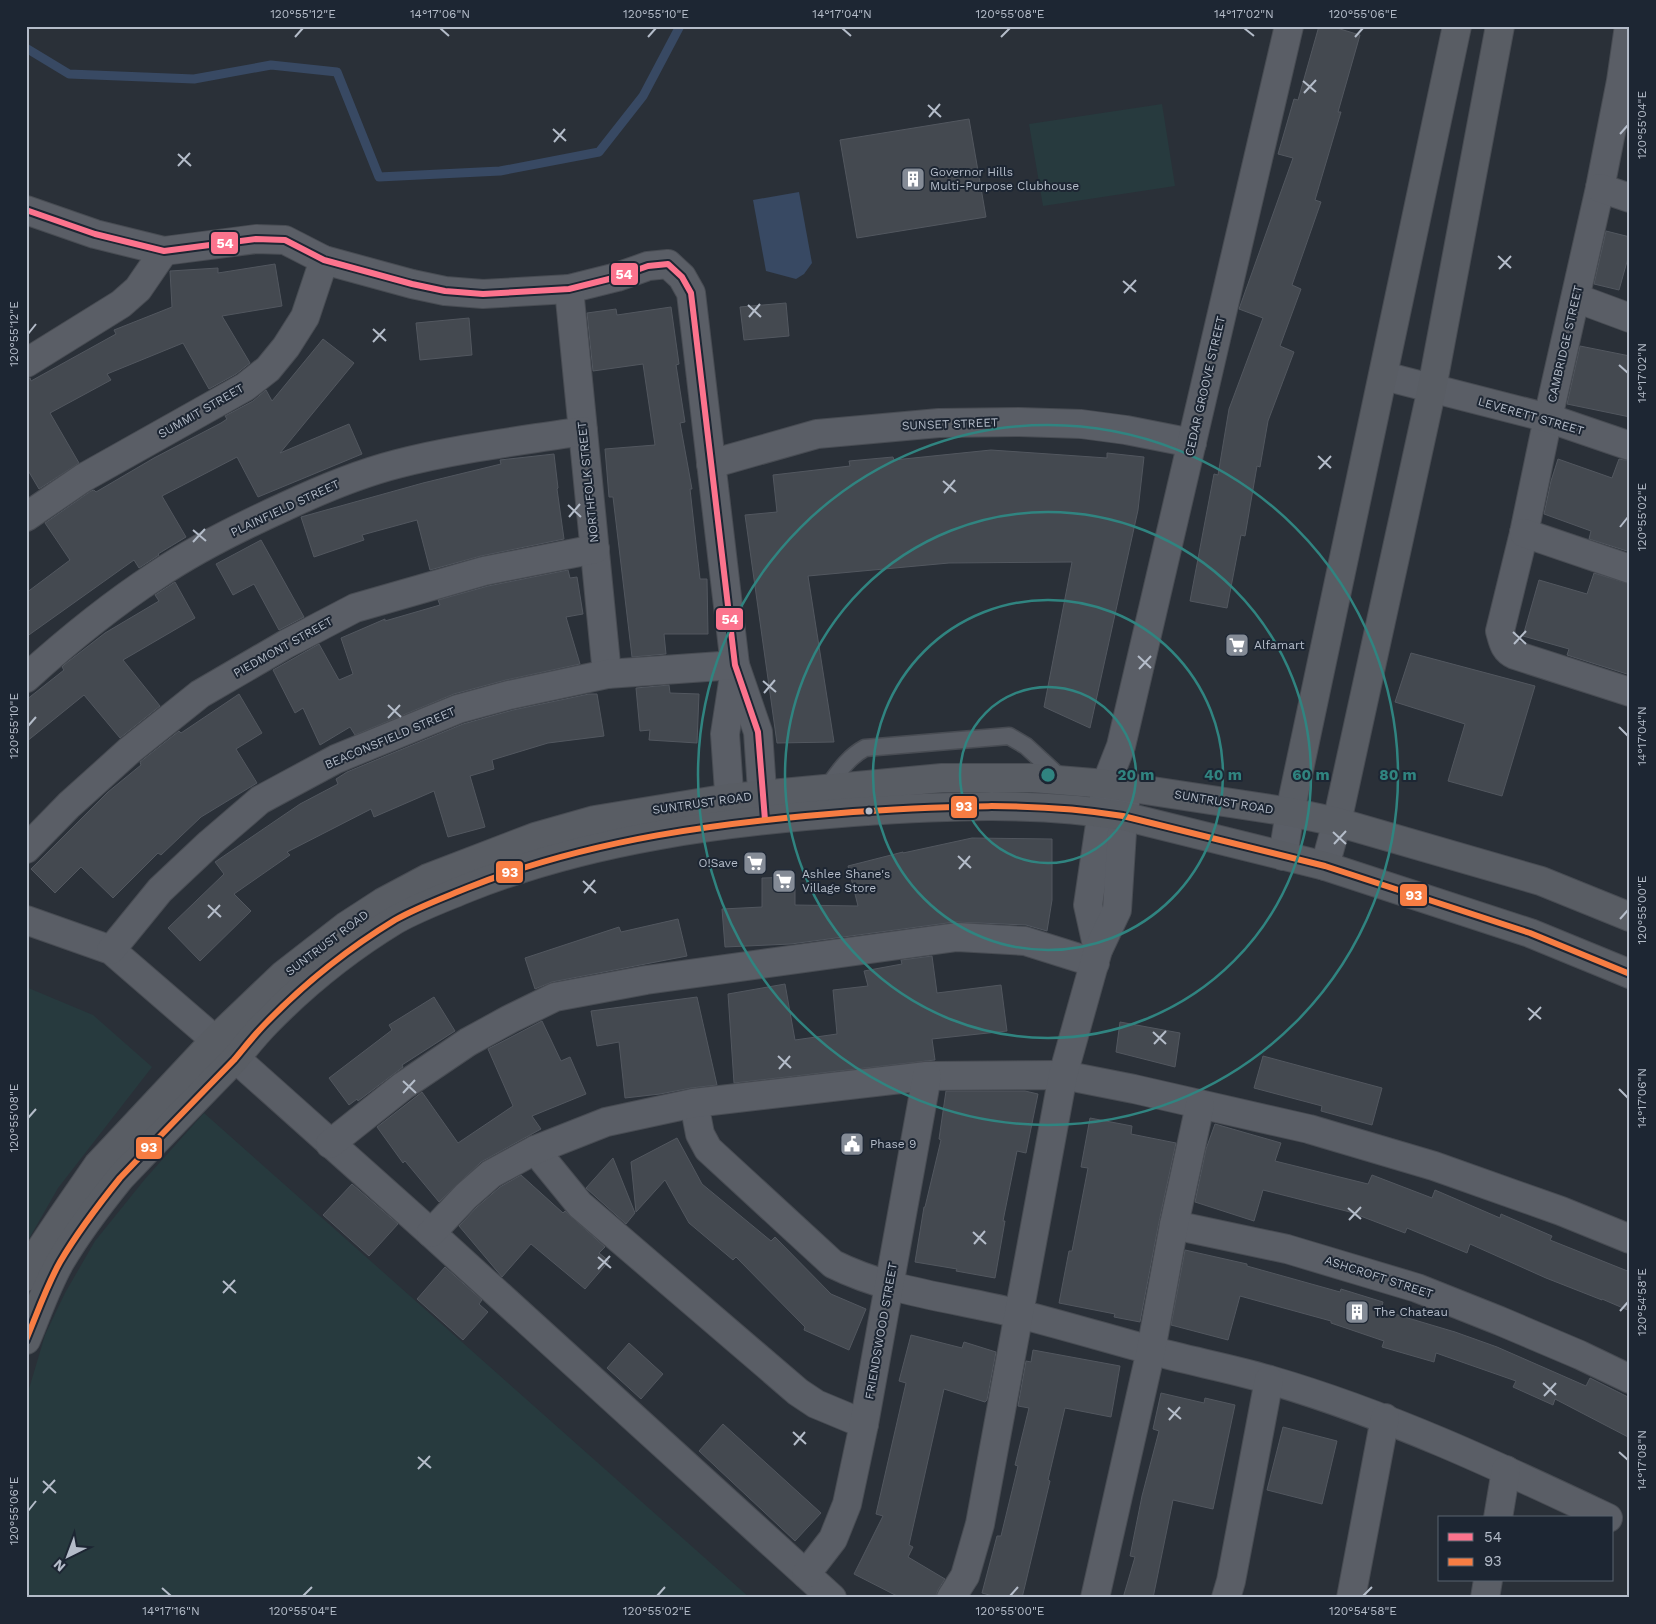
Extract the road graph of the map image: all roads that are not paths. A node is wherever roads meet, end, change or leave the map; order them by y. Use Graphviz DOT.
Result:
graph roads {
  1 [pos="1289,26"];
  2 [pos="1457,26"];
  3 [pos="1500,26"];
  4 [pos="1629,26"];
  5 [pos="1625,82"];
  6 [pos="1600,188"];
  7 [pos="1630,198"];
  8 [pos="26,210"];
  9 [pos="164,251"];
  10 [pos="324,260"];
  11 [pos="569,289"];
  12 [pos="1576,298"];
  13 [pos="1630,318"];
  14 [pos="28,355"];
  15 [pos="1384,376"];
  16 [pos="1432,388"];
  17 [pos="1548,418"];
  18 [pos="583,431"];
  19 [pos="1192,443"];
  20 [pos="1630,446"];
  21 [pos="711,464"];
  22 [pos="26,518"];
  23 [pos="1524,533"];
  24 [pos="595,549"];
  25 [pos="1630,569"];
  26 [pos="735,665"];
  27 [pos="608,674"];
  28 [pos="26,678"];
  29 [pos="1630,692"];
  30 [pos="1063,780"];
  31 [pos="1117,786"];
  32 [pos="827,788"];
  33 [pos="763,808"];
  34 [pos="730,811"];
  35 [pos="1290,812"];
  36 [pos="1113,814"];
  37 [pos="1336,822"];
  38 [pos="26,849"];
  39 [pos="1283,856"];
  40 [pos="1325,866"];
  41 [pos="1630,917"];
  42 [pos="26,920"];
  43 [pos="111,950"];
  44 [pos="1096,956"];
  45 [pos="1630,974"];
  46 [pos="215,1040"];
  47 [pos="235,1058"];
  48 [pos="1063,1075"];
  49 [pos="927,1076"];
  50 [pos="694,1103"];
  51 [pos="1200,1105"];
  52 [pos="330,1144"];
  53 [pos="535,1150"];
  54 [pos="1174,1225"];
  55 [pos="431,1233"];
  56 [pos="1630,1239"];
  57 [pos="26,1277"];
  58 [pos="889,1287"];
  59 [pos="1018,1314"];
  60 [pos="26,1340"];
  61 [pos="1151,1350"];
  62 [pos="1630,1379"];
  63 [pos="1269,1380"];
  64 [pos="1385,1418"];
  65 [pos="864,1424"];
  66 [pos="1506,1470"];
  67 [pos="1498,1516"];
  68 [pos="1604,1516"];
  69 [pos="1614,1521"];
  70 [pos="1630,1528"];
  71 [pos="806,1574"];
  72 [pos="1488,1582"];
  73 [pos="832,1598"];
  74 [pos="951,1598"];
  75 [pos="1095,1598"];
  76 [pos="1226,1598"];
  77 [pos="1351,1598"];
  78 [pos="1484,1598"];
  1 -- 19 [label="street, CEDAR GROOVE STREET"];
  2 -- 15 [label="street"];
  3 -- 16 [label="street"];
  4 -- 5 [label="street, CAMBRIDGE STREET"];
  5 -- 6 [label="street, CAMBRIDGE STREET"];
  6 -- 7 [label="street"];
  6 -- 12 [label="street, CAMBRIDGE STREET"];
  8 -- 9 [label="street"];
  9 -- 10 [label="street"];
  9 -- 14 [label="street"];
  10 -- 11 [label="street"];
  10 -- 22 [label="street, SUMMIT STREET"];
  11 -- 18 [label="street, NORTHFOLK STREET"];
  11 -- 21 [label="street"];
  12 -- 13 [label="street"];
  12 -- 17 [label="street, CAMBRIDGE STREET"];
  15 -- 16 [label="street, LEVERETT STREET"];
  15 -- 35 [label="street"];
  16 -- 17 [label="street, LEVERETT STREET"];
  16 -- 37 [label="street"];
  17 -- 20 [label="street, LEVERETT STREET"];
  17 -- 23 [label="street, CAMBRIDGE STREET"];
  18 -- 24 [label="street, NORTHFOLK STREET"];
  18 -- 28 [label="street, PLAINFIELD STREET"];
  19 -- 21 [label="street, SUNSET STREET"];
  19 -- 31 [label="street, CEDAR GROOVE STREET"];
  21 -- 26 [label="street"];
  23 -- 25 [label="street"];
  23 -- 29 [label="street, CAMBRIDGE STREET"];
  24 -- 27 [label="street, NORTHFOLK STREET"];
  24 -- 38 [label="street, PIEDMONT STREET"];
  26 -- 27 [label="street, BEACONSFIELD STREET"];
  26 -- 33 [label="street"];
  26 -- 34 [label="street"];
  27 -- 43 [label="street, BEACONSFIELD STREET"];
  30 -- 31 [label="street, SUNTRUST ROAD"];
  30 -- 32 [label="street, SUNTRUST ROAD"];
  30 -- 32 [label="lane"];
  31 -- 35 [label="street, SUNTRUST ROAD"];
  31 -- 36 [label="street"];
  32 -- 33 [label="street, SUNTRUST ROAD"];
  33 -- 34 [label="street, SUNTRUST ROAD"];
  33 -- 36 [label="street, SUNTRUST ROAD"];
  34 -- 46 [label="street, SUNTRUST ROAD"];
  34 -- 47 [label="street, SUNTRUST ROAD"];
  35 -- 37 [label="street, SUNTRUST ROAD"];
  35 -- 39 [label="street"];
  36 -- 39 [label="street, SUNTRUST ROAD"];
  36 -- 44 [label="street"];
  37 -- 40 [label="street"];
  37 -- 41 [label="street, SUNTRUST ROAD"];
  39 -- 40 [label="street, SUNTRUST ROAD"];
  40 -- 45 [label="street, SUNTRUST ROAD"];
  42 -- 43 [label="street"];
  43 -- 46 [label="street"];
  44 -- 48 [label="street"];
  44 -- 52 [label="street"];
  46 -- 47 [label="street"];
  46 -- 57 [label="street, SUNTRUST ROAD"];
  47 -- 52 [label="street"];
  47 -- 60 [label="street, SUNTRUST ROAD"];
  48 -- 49 [label="street"];
  48 -- 51 [label="street"];
  48 -- 59 [label="street"];
  49 -- 50 [label="street"];
  49 -- 58 [label="street, FRIENDSWOOD STREET"];
  50 -- 53 [label="street"];
  50 -- 58 [label="street"];
  51 -- 54 [label="street"];
  51 -- 56 [label="street"];
  52 -- 55 [label="street"];
  53 -- 55 [label="street"];
  53 -- 65 [label="street"];
  54 -- 61 [label="street"];
  54 -- 62 [label="street, ASHCROFT STREET"];
  55 -- 71 [label="street"];
  58 -- 59 [label="street"];
  58 -- 65 [label="street, FRIENDSWOOD STREET"];
  59 -- 61 [label="street"];
  59 -- 74 [label="street"];
  61 -- 63 [label="street"];
  61 -- 75 [label="street"];
  63 -- 64 [label="street"];
  63 -- 76 [label="street"];
  64 -- 66 [label="street"];
  64 -- 77 [label="street"];
  65 -- 71 [label="street, FRIENDSWOOD STREET"];
  66 -- 67 [label="street"];
  66 -- 68 [label="street"];
  69 -- 70 [label="street"];
  71 -- 73 [label="street"];
  72 -- 78 [label="street"];
}
